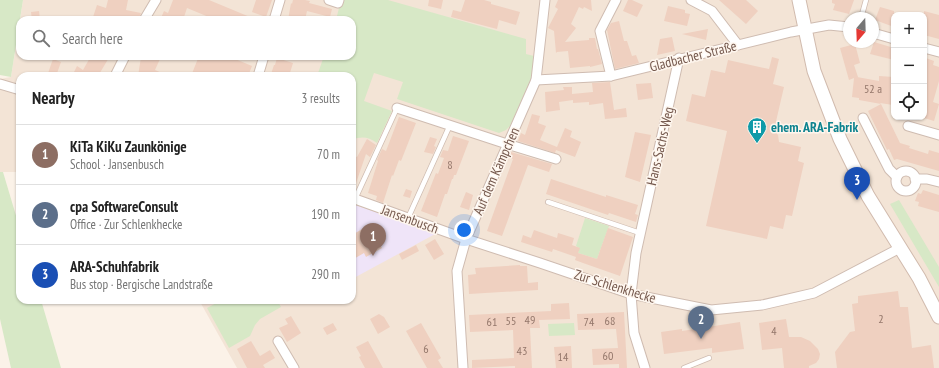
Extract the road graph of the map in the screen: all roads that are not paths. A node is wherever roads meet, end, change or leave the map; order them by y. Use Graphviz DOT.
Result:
graph roads {
  1 [pos="156,0"];
  2 [pos="280,0"];
  3 [pos="328,0"];
  4 [pos="545,0"];
  5 [pos="616,0"];
  6 [pos="691,0"];
  7 [pos="799,0"];
  8 [pos="866,0"];
  9 [pos="339,1"];
  10 [pos="863,12"];
  11 [pos="146,16"];
  12 [pos="275,16"];
  13 [pos="843,26"];
  14 [pos="805,29"];
  15 [pos="879,34"];
  16 [pos="891,38"];
  17 [pos="738,45"];
  18 [pos="927,49"];
  19 [pos="939,52"];
  20 [pos="679,58"];
  21 [pos="123,60"];
  22 [pos="263,60"];
  23 [pos="117,72"];
  24 [pos="259,72"];
  25 [pos="611,76"];
  26 [pos="536,80"];
  27 [pos="0,84"];
  28 [pos="16,89"];
  29 [pos="397,108"];
  30 [pos="863,118"];
  31 [pos="450,125"];
  32 [pos="908,126"];
  33 [pos="939,135"];
  34 [pos="507,144"];
  35 [pos="556,159"];
  36 [pos="897,176"];
  37 [pos="915,179"];
  38 [pos="939,182"];
  39 [pos="356,197"];
  40 [pos="356,199"];
  41 [pos="548,202"];
  42 [pos="408,218"];
  43 [pos="640,233"];
  44 [pos="466,239"];
  45 [pos="900,248"];
  46 [pos="631,294"];
  47 [pos="939,317"];
  48 [pos="278,341"];
  49 [pos="709,358"];
  50 [pos="294,368"];
  51 [pos="462,368"];
  52 [pos="645,368"];
  53 [pos="684,368"];
  1 -- 11 [label="street"];
  2 -- 12 [label="street"];
  3 -- 9 [label="street"];
  4 -- 26 [label="street, Auf dem Kämpchen"];
  5 -- 25 [label="street"];
  6 -- 17 [label="street"];
  7 -- 14 [label="main road"];
  8 -- 10 [label="lane"];
  13 -- 14 [label="street, Gladbacher Straße"];
  14 -- 17 [label="street, Gladbacher Straße"];
  14 -- 45 [label="main road"];
  15 -- 16 [label="street"];
  17 -- 20 [label="street, Gladbacher Straße"];
  18 -- 19 [label="street"];
  20 -- 25 [label="street, Gladbacher Straße"];
  20 -- 43 [label="street, Hans-Sachs-Weg"];
  21 -- 23 [label="street"];
  22 -- 24 [label="street"];
  25 -- 26 [label="street, Gladbacher Straße"];
  26 -- 34 [label="street, Auf dem Kämpchen"];
  27 -- 28 [label="street"];
  29 -- 31 [label="street"];
  29 -- 39 [label="lane"];
  30 -- 36 [label="street"];
  31 -- 34 [label="street"];
  31 -- 42 [label="lane"];
  32 -- 33 [label="street"];
  34 -- 35 [label="street"];
  34 -- 44 [label="street, Auf dem Kämpchen"];
  36 -- 37 [label="street"];
  36 -- 37 [label="street"];
  37 -- 38 [label="street"];
  40 -- 42 [label="street, Jansenbusch"];
  41 -- 43 [label="lane"];
  42 -- 44 [label="street, Jansenbusch"];
  43 -- 46 [label="street, Hans-Sachs-Weg"];
  44 -- 46 [label="street, Zur Schlenkhecke"];
  44 -- 51 [label="street, Auf dem Kämpchen"];
  45 -- 46 [label="street, Zur Schlenkhecke"];
  45 -- 47 [label="main road"];
  46 -- 52 [label="street, Hans-Sachs-Weg"];
  48 -- 50 [label="street"];
  49 -- 53 [label="lane"];
}
